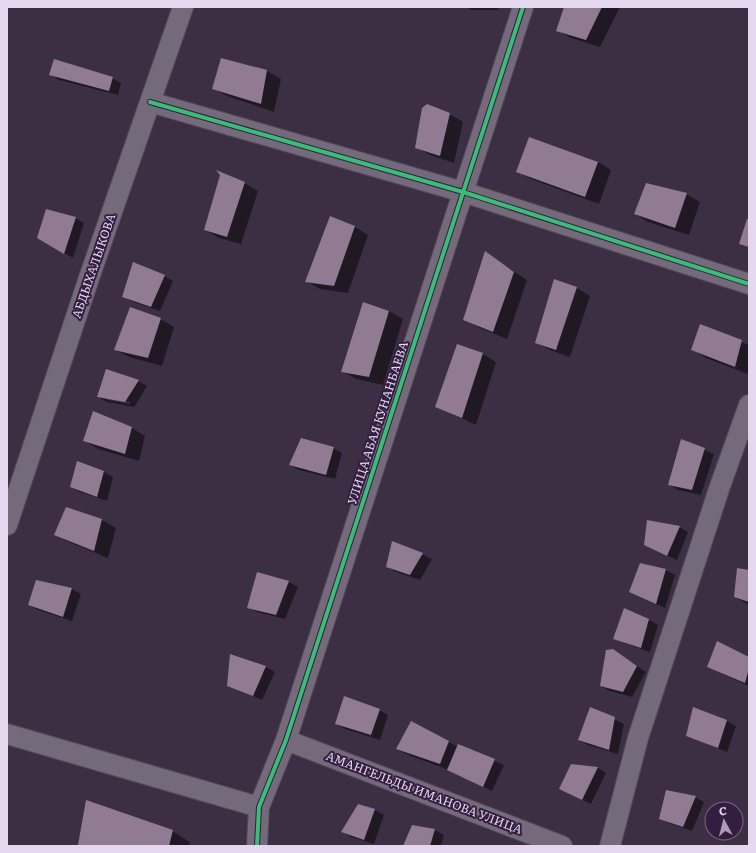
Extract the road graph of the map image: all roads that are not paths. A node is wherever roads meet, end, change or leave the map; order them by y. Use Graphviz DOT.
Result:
graph roads {
  1 [pos="184,7"];
  2 [pos="523,7"];
  3 [pos="150,102"];
  4 [pos="463,192"];
  5 [pos="749,284"];
  6 [pos="749,405"];
  7 [pos="7,525"];
  8 [pos="7,734"];
  9 [pos="286,740"];
  10 [pos="259,807"];
  11 [pos="257,846"];
  12 [pos="562,846"];
  13 [pos="610,846"];
  1 -- 3 [label="street, АБДЫХАЛЫКОВА"];
  2 -- 4 [label="street, УЛИЦА АБАЯ КУНАНБАЕВА"];
  3 -- 4 [label="street"];
  3 -- 7 [label="street, АБДЫХАЛЫКОВА"];
  4 -- 5 [label="street"];
  4 -- 9 [label="street, УЛИЦА АБАЯ КУНАНБАЕВА"];
  6 -- 13 [label="street"];
  8 -- 10 [label="street"];
  9 -- 10 [label="street, УЛИЦА АБАЯ КУНАНБАЕВА"];
  9 -- 12 [label="street, АМАНГЕЛЬДЫ ИМАНОВА УЛИЦА"];
  10 -- 11 [label="street, УЛИЦА АБАЯ КУНАНБАЕВА"];
}
